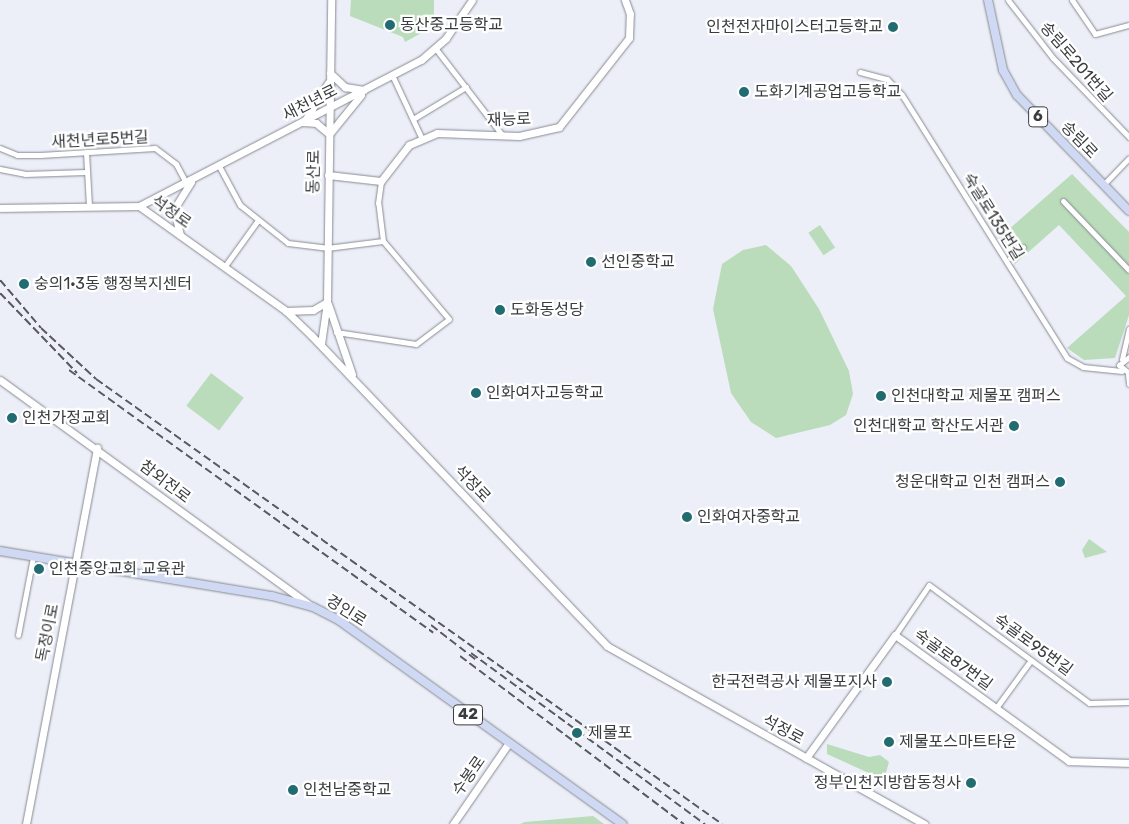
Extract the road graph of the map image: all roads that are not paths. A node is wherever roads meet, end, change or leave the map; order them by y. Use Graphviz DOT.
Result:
graph roads {
  1 [pos="331,0"];
  2 [pos="472,0"];
  3 [pos="625,0"];
  4 [pos="988,0"];
  5 [pos="1008,0"];
  6 [pos="1072,0"];
  7 [pos="1129,25"];
  8 [pos="436,49"];
  9 [pos="860,72"];
  10 [pos="330,75"];
  11 [pos="393,77"];
  12 [pos="466,87"];
  13 [pos="367,90"];
  14 [pos="329,109"];
  15 [pos="413,119"];
  16 [pos="304,122"];
  17 [pos="329,134"];
  18 [pos="503,136"];
  19 [pos="421,137"];
  20 [pos="1129,137"];
  21 [pos="0,148"];
  22 [pos="86,152"];
  23 [pos="1129,158"];
  24 [pos="219,166"];
  25 [pos="0,169"];
  26 [pos="86,172"];
  27 [pos="328,176"];
  28 [pos="194,179"];
  29 [pos="381,181"];
  30 [pos="186,183"];
  31 [pos="1103,185"];
  32 [pos="1063,201"];
  33 [pos="89,205"];
  34 [pos="139,206"];
  35 [pos="0,208"];
  36 [pos="1129,211"];
  37 [pos="258,220"];
  38 [pos="180,236"];
  39 [pos="383,241"];
  40 [pos="1023,247"];
  41 [pos="327,248"];
  42 [pos="1010,258"];
  43 [pos="225,266"];
  44 [pos="1129,270"];
  45 [pos="327,302"];
  46 [pos="286,311"];
  47 [pos="1129,328"];
  48 [pos="335,332"];
  49 [pos="321,344"];
  50 [pos="1129,357"];
  51 [pos="1121,360"];
  52 [pos="1108,366"];
  53 [pos="1122,371"];
  54 [pos="1129,374"];
  55 [pos="0,380"];
  56 [pos="356,382"];
  57 [pos="1129,384"];
  58 [pos="97,448"];
  59 [pos="0,551"];
  60 [pos="33,557"];
  61 [pos="75,564"];
  62 [pos="313,607"];
  63 [pos="895,634"];
  64 [pos="18,635"];
  65 [pos="1031,660"];
  66 [pos="1129,702"];
  67 [pos="996,708"];
  68 [pos="508,744"];
  69 [pos="806,758"];
  70 [pos="1129,763"];
  71 [pos="26,824"];
  72 [pos="453,824"];
  73 [pos="623,824"];
  74 [pos="924,824"];
  1 -- 10 [label="main road, 동산로"];
  2 -- 8 [label="main road, 새천년로"];
  3 -- 18 [label="main road, 재능로"];
  4 -- 31 [label="main road, 송림로 / 6"];
  5 -- 20 [label="street, 송림로201번길"];
  6 -- 7 [label="street"];
  8 -- 11 [label="main road, 새천년로"];
  8 -- 12 [label="street"];
  9 -- 52 [label="street, 숙골로135번길"];
  10 -- 13 [label="main road"];
  10 -- 14 [label="main road, 동산로"];
  10 -- 16 [label="main road"];
  11 -- 13 [label="main road, 새천년로"];
  11 -- 15 [label="street"];
  12 -- 15 [label="street"];
  12 -- 18 [label="street"];
  13 -- 14 [label="main road, 새천년로"];
  13 -- 17 [label="main road"];
  14 -- 16 [label="main road, 새천년로"];
  14 -- 17 [label="main road, 동산로"];
  15 -- 19 [label="street"];
  16 -- 17 [label="main road"];
  16 -- 24 [label="main road, 새천년로"];
  17 -- 27 [label="main road, 동산로"];
  18 -- 19 [label="main road, 재능로"];
  19 -- 29 [label="main road, 재능로"];
  21 -- 22 [label="street, 새천년로5번길"];
  22 -- 26 [label="street"];
  22 -- 30 [label="street, 새천년로5번길"];
  23 -- 31 [label="street"];
  24 -- 28 [label="main road, 새천년로"];
  24 -- 37 [label="street"];
  25 -- 26 [label="street"];
  26 -- 33 [label="street"];
  27 -- 29 [label="main road"];
  27 -- 41 [label="main road, 동산로"];
  28 -- 30 [label="main road, 새천년로"];
  28 -- 38 [label="main road"];
  29 -- 39 [label="street"];
  30 -- 34 [label="main road, 새천년로"];
  31 -- 36 [label="main road, 송림로 / 6"];
  32 -- 44 [label="street"];
  33 -- 34 [label="main road, 석정로"];
  33 -- 35 [label="main road, 석정로"];
  34 -- 38 [label="main road, 석정로"];
  37 -- 41 [label="street"];
  37 -- 43 [label="street"];
  38 -- 43 [label="main road, 석정로"];
  39 -- 41 [label="street"];
  39 -- 48 [label="street"];
  40 -- 42 [label="street"];
  41 -- 45 [label="main road, 동산로"];
  43 -- 46 [label="main road, 석정로"];
  45 -- 46 [label="main road"];
  45 -- 48 [label="main road"];
  45 -- 49 [label="main road, 동산로"];
  46 -- 49 [label="main road, 석정로"];
  47 -- 51 [label="street"];
  48 -- 56 [label="main road"];
  49 -- 56 [label="main road, 석정로"];
  50 -- 51 [label="street, 숙골로135번길"];
  51 -- 52 [label="street, 숙골로135번길"];
  51 -- 53 [label="street"];
  52 -- 53 [label="street, 숙골로135번길"];
  53 -- 54 [label="street, 숙골로135번길"];
  54 -- 57 [label="street"];
  55 -- 58 [label="main road, 참외전로"];
  56 -- 69 [label="main road, 석정로"];
  58 -- 61 [label="main road, 독정이로"];
  58 -- 62 [label="main road, 참외전로"];
  59 -- 60 [label="main road, 경인로 / 42"];
  60 -- 61 [label="main road, 경인로 / 42"];
  60 -- 64 [label="street"];
  61 -- 62 [label="main road, 경인로 / 42"];
  61 -- 71 [label="main road, 독정이로"];
  62 -- 68 [label="main road, 경인로 / 42"];
  63 -- 65 [label="street, 숙골로95번길"];
  63 -- 67 [label="main road, 숙골로87번길"];
  63 -- 69 [label="main road, 숙골로87번길"];
  65 -- 66 [label="street, 숙골로95번길"];
  65 -- 67 [label="street"];
  67 -- 70 [label="main road, 숙골로87번길"];
  68 -- 72 [label="main road, 수봉로"];
  68 -- 73 [label="main road, 경인로 / 42"];
  69 -- 74 [label="main road, 석정로"];
}
